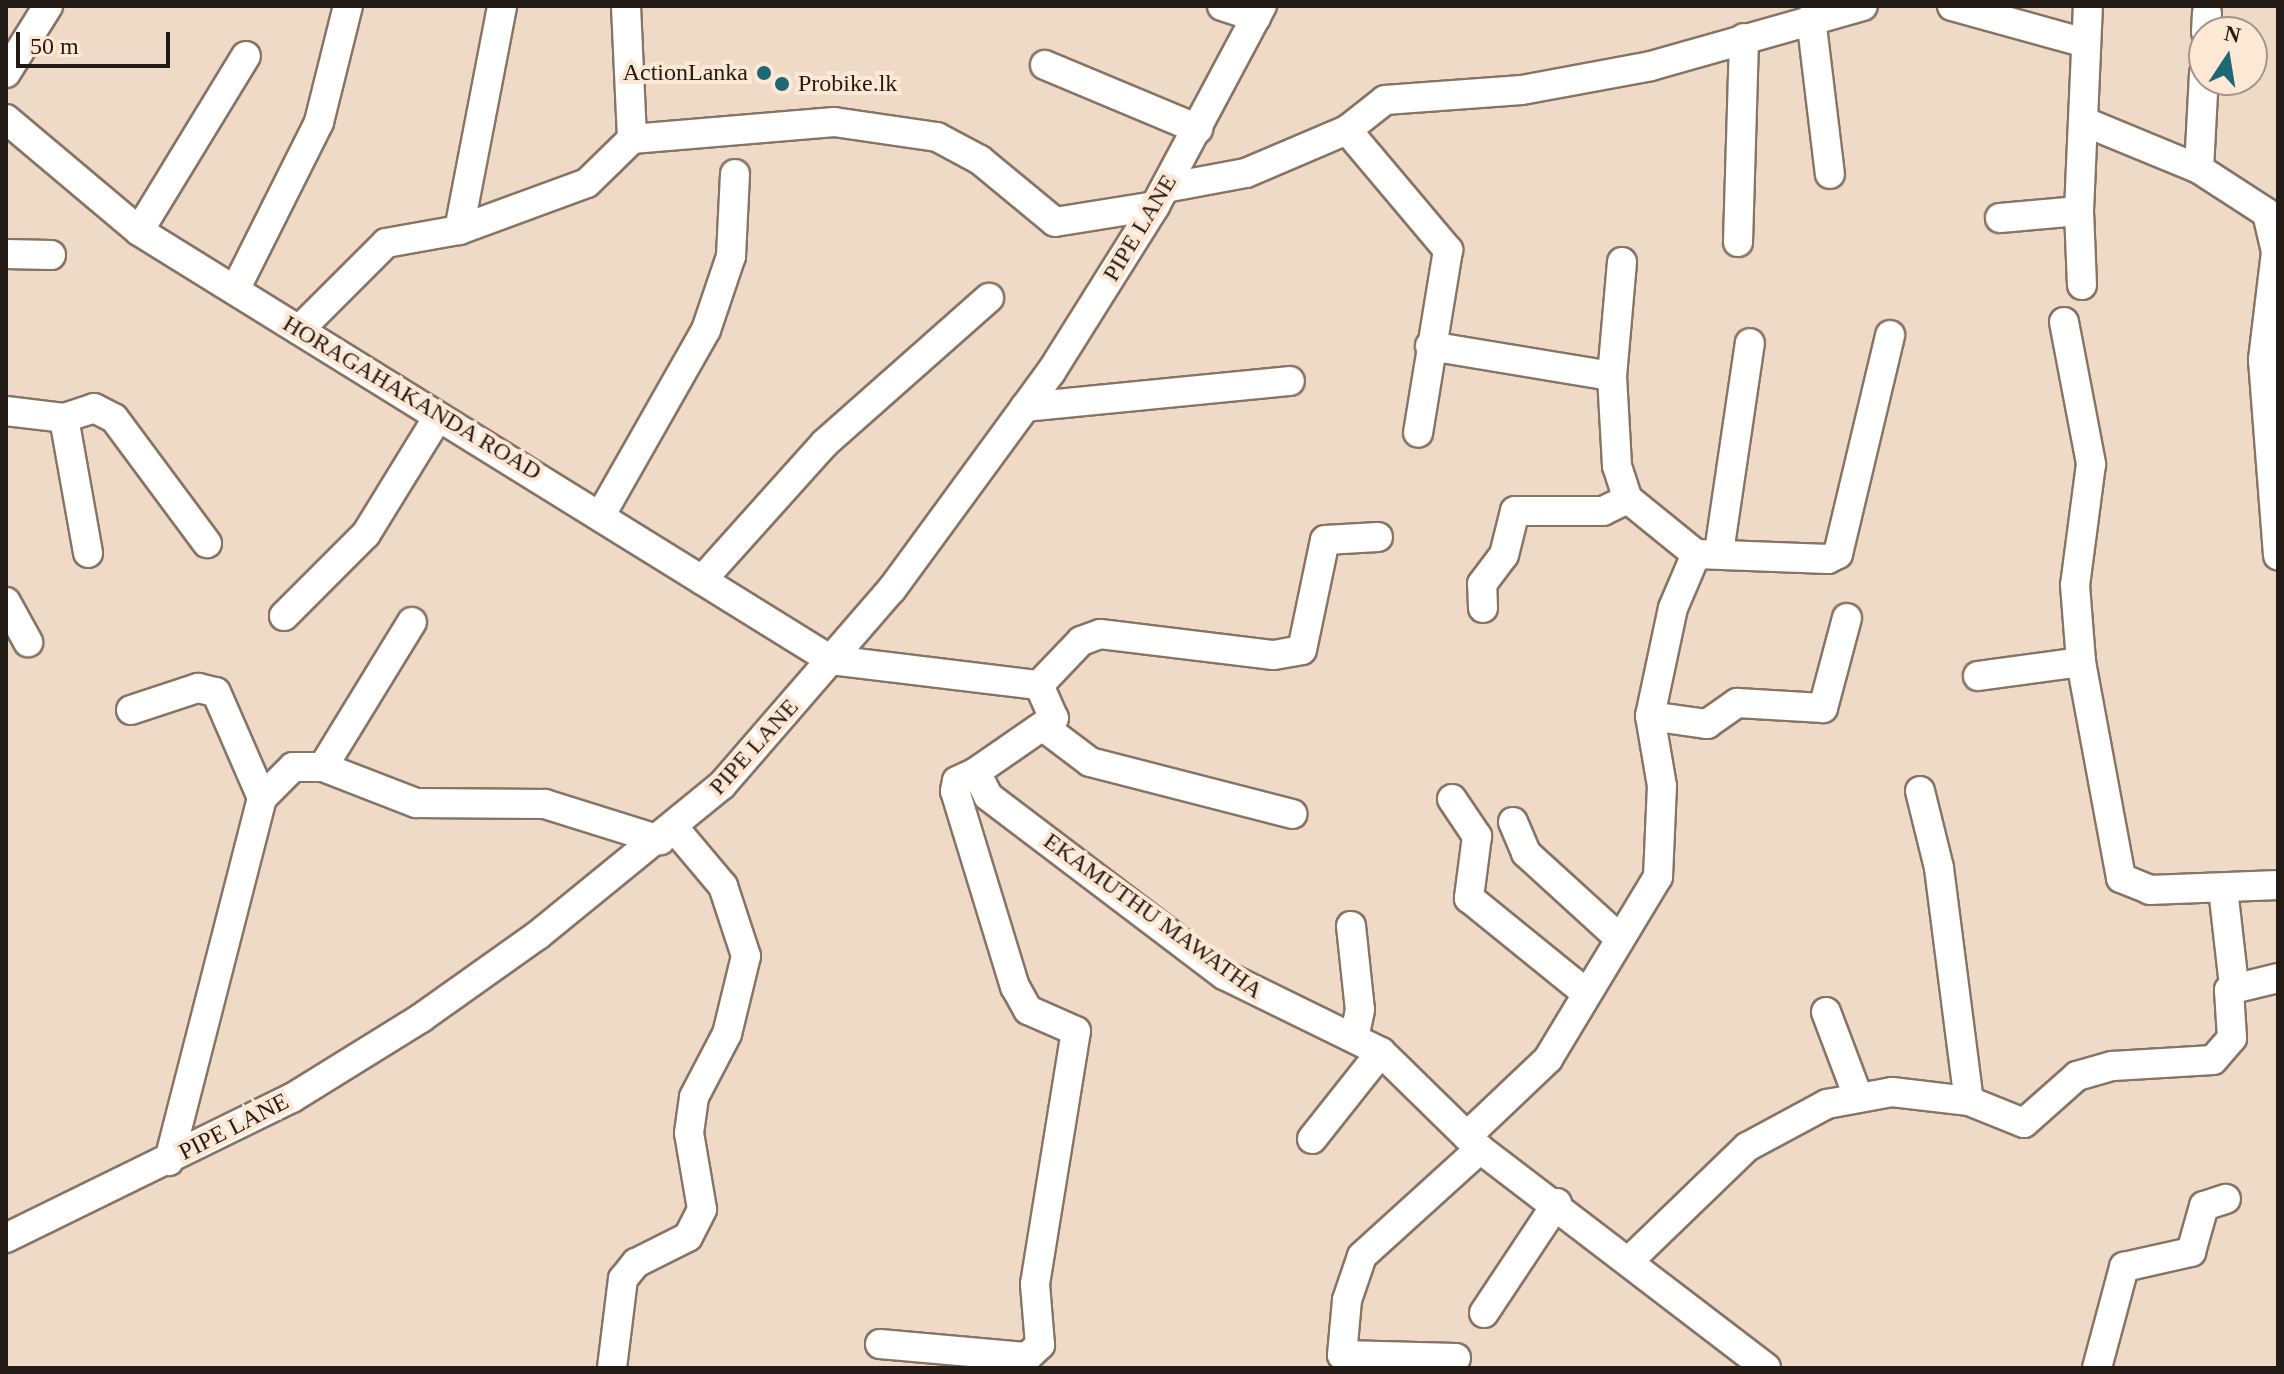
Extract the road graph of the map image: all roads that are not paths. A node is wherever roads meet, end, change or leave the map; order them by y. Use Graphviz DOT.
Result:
graph roads {
  1 [pos="48,6"];
  2 [pos="348,6"];
  3 [pos="502,6"];
  4 [pos="626,6"];
  5 [pos="1222,6"];
  6 [pos="1863,6"];
  7 [pos="1952,6"];
  8 [pos="2088,6"];
  9 [pos="1259,12"];
  10 [pos="2021,14"];
  11 [pos="1811,18"];
  12 [pos="1744,38"];
  13 [pos="2085,43"];
  14 [pos="246,56"];
  15 [pos="1045,65"];
  16 [pos="6,73"];
  17 [pos="2203,96"];
  18 [pos="6,119"];
  19 [pos="2085,122"];
  20 [pos="1198,129"];
  21 [pos="1347,130"];
  22 [pos="632,139"];
  23 [pos="2199,169"];
  24 [pos="735,174"];
  25 [pos="1830,174"];
  26 [pos="1160,197"];
  27 [pos="2079,211"];
  28 [pos="2000,218"];
  29 [pos="459,230"];
  30 [pos="139,231"];
  31 [pos="1738,242"];
  32 [pos="6,254"];
  33 [pos="51,255"];
  34 [pos="1622,262"];
  35 [pos="2275,281"];
  36 [pos="2082,285"];
  37 [pos="235,290"];
  38 [pos="989,298"];
  39 [pos="2064,322"];
  40 [pos="299,330"];
  41 [pos="1890,335"];
  42 [pos="1750,343"];
  43 [pos="1430,346"];
  44 [pos="1612,376"];
  45 [pos="1290,381"];
  46 [pos="1025,407"];
  47 [pos="6,411"];
  48 [pos="438,417"];
  49 [pos="64,418"];
  50 [pos="1418,433"];
  51 [pos="2275,462"];
  52 [pos="1628,499"];
  53 [pos="602,513"];
  54 [pos="1378,537"];
  55 [pos="207,543"];
  56 [pos="88,553"];
  57 [pos="1708,553"];
  58 [pos="2278,555"];
  59 [pos="702,580"];
  60 [pos="6,602"];
  61 [pos="1483,608"];
  62 [pos="284,616"];
  63 [pos="1847,618"];
  64 [pos="412,622"];
  65 [pos="28,642"];
  66 [pos="831,660"];
  67 [pos="2081,662"];
  68 [pos="1978,676"];
  69 [pos="1039,685"];
  70 [pos="131,710"];
  71 [pos="1650,716"];
  72 [pos="1045,728"];
  73 [pos="323,767"];
  74 [pos="976,772"];
  75 [pos="1920,791"];
  76 [pos="262,798"];
  77 [pos="1452,799"];
  78 [pos="1292,814"];
  79 [pos="1513,822"];
  80 [pos="668,834"];
  81 [pos="2278,885"];
  82 [pos="2223,889"];
  83 [pos="1351,926"];
  84 [pos="1619,938"];
  85 [pos="2278,978"];
  86 [pos="2234,985"];
  87 [pos="1585,992"];
  88 [pos="1826,1012"];
  89 [pos="1355,1034"];
  90 [pos="1381,1052"];
  91 [pos="1857,1094"];
  92 [pos="1969,1101"];
  93 [pos="1312,1139"];
  94 [pos="1473,1143"];
  95 [pos="169,1161"];
  96 [pos="2226,1199"];
  97 [pos="1557,1203"];
  98 [pos="6,1238"];
  99 [pos="1630,1260"];
  100 [pos="1484,1313"];
  101 [pos="880,1344"];
  102 [pos="929,1358"];
  103 [pos="1456,1358"];
  104 [pos="612,1368"];
  105 [pos="1766,1368"];
  106 [pos="2097,1368"];
  1 -- 16 [label="street"];
  2 -- 37 [label="street"];
  3 -- 29 [label="street"];
  4 -- 22 [label="street"];
  5 -- 9 [label="street"];
  6 -- 11 [label="street"];
  7 -- 10 [label="street"];
  8 -- 13 [label="street"];
  9 -- 20 [label="street, PIPE LANE"];
  10 -- 13 [label="street"];
  11 -- 12 [label="street"];
  11 -- 25 [label="street"];
  12 -- 21 [label="street"];
  12 -- 31 [label="street"];
  13 -- 19 [label="street"];
  14 -- 30 [label="street"];
  15 -- 20 [label="street"];
  17 -- 23 [label="street"];
  18 -- 30 [label="street, HORAGAHAKANDA ROAD"];
  19 -- 23 [label="street"];
  19 -- 27 [label="street"];
  20 -- 26 [label="street, PIPE LANE"];
  21 -- 26 [label="street"];
  21 -- 43 [label="street"];
  22 -- 26 [label="street"];
  22 -- 29 [label="street"];
  23 -- 35 [label="street"];
  24 -- 53 [label="street"];
  26 -- 46 [label="street, PIPE LANE"];
  27 -- 28 [label="street"];
  27 -- 36 [label="street"];
  29 -- 40 [label="street"];
  30 -- 37 [label="street, HORAGAHAKANDA ROAD"];
  32 -- 33 [label="street"];
  34 -- 44 [label="street"];
  35 -- 51 [label="street"];
  37 -- 40 [label="street, HORAGAHAKANDA ROAD"];
  38 -- 59 [label="street"];
  39 -- 67 [label="street"];
  40 -- 48 [label="street, HORAGAHAKANDA ROAD"];
  41 -- 57 [label="street"];
  42 -- 57 [label="street"];
  43 -- 44 [label="street"];
  43 -- 50 [label="street"];
  44 -- 52 [label="street"];
  45 -- 46 [label="street"];
  46 -- 66 [label="street, PIPE LANE"];
  47 -- 49 [label="street"];
  48 -- 53 [label="street, HORAGAHAKANDA ROAD"];
  48 -- 62 [label="street"];
  49 -- 55 [label="street"];
  49 -- 56 [label="street"];
  51 -- 58 [label="street"];
  52 -- 57 [label="street"];
  52 -- 61 [label="street"];
  53 -- 59 [label="street, HORAGAHAKANDA ROAD"];
  54 -- 69 [label="street"];
  57 -- 71 [label="street"];
  59 -- 66 [label="street, HORAGAHAKANDA ROAD"];
  60 -- 65 [label="street"];
  63 -- 71 [label="street"];
  64 -- 73 [label="street"];
  66 -- 69 [label="street"];
  66 -- 80 [label="street, PIPE LANE"];
  67 -- 68 [label="street"];
  67 -- 82 [label="street"];
  69 -- 72 [label="street"];
  70 -- 76 [label="street"];
  71 -- 84 [label="street"];
  72 -- 74 [label="street"];
  72 -- 78 [label="street"];
  73 -- 76 [label="street"];
  73 -- 80 [label="street"];
  74 -- 89 [label="street, EKAMUTHU MAWATHA"];
  74 -- 102 [label="street"];
  75 -- 92 [label="street"];
  76 -- 95 [label="street"];
  77 -- 87 [label="street"];
  79 -- 84 [label="street"];
  80 -- 95 [label="street, PIPE LANE"];
  80 -- 104 [label="street"];
  81 -- 82 [label="street"];
  82 -- 86 [label="street"];
  83 -- 89 [label="street"];
  84 -- 87 [label="street"];
  85 -- 86 [label="street"];
  86 -- 92 [label="street"];
  87 -- 94 [label="street"];
  88 -- 91 [label="street"];
  89 -- 90 [label="street, EKAMUTHU MAWATHA"];
  90 -- 93 [label="street"];
  90 -- 94 [label="street, EKAMUTHU MAWATHA"];
  91 -- 92 [label="street"];
  91 -- 99 [label="street"];
  94 -- 97 [label="street, EKAMUTHU MAWATHA"];
  94 -- 103 [label="street"];
  95 -- 98 [label="street, PIPE LANE"];
  96 -- 106 [label="street"];
  97 -- 99 [label="street, EKAMUTHU MAWATHA"];
  97 -- 100 [label="street"];
  99 -- 105 [label="street, EKAMUTHU MAWATHA"];
  101 -- 102 [label="street"];
}
